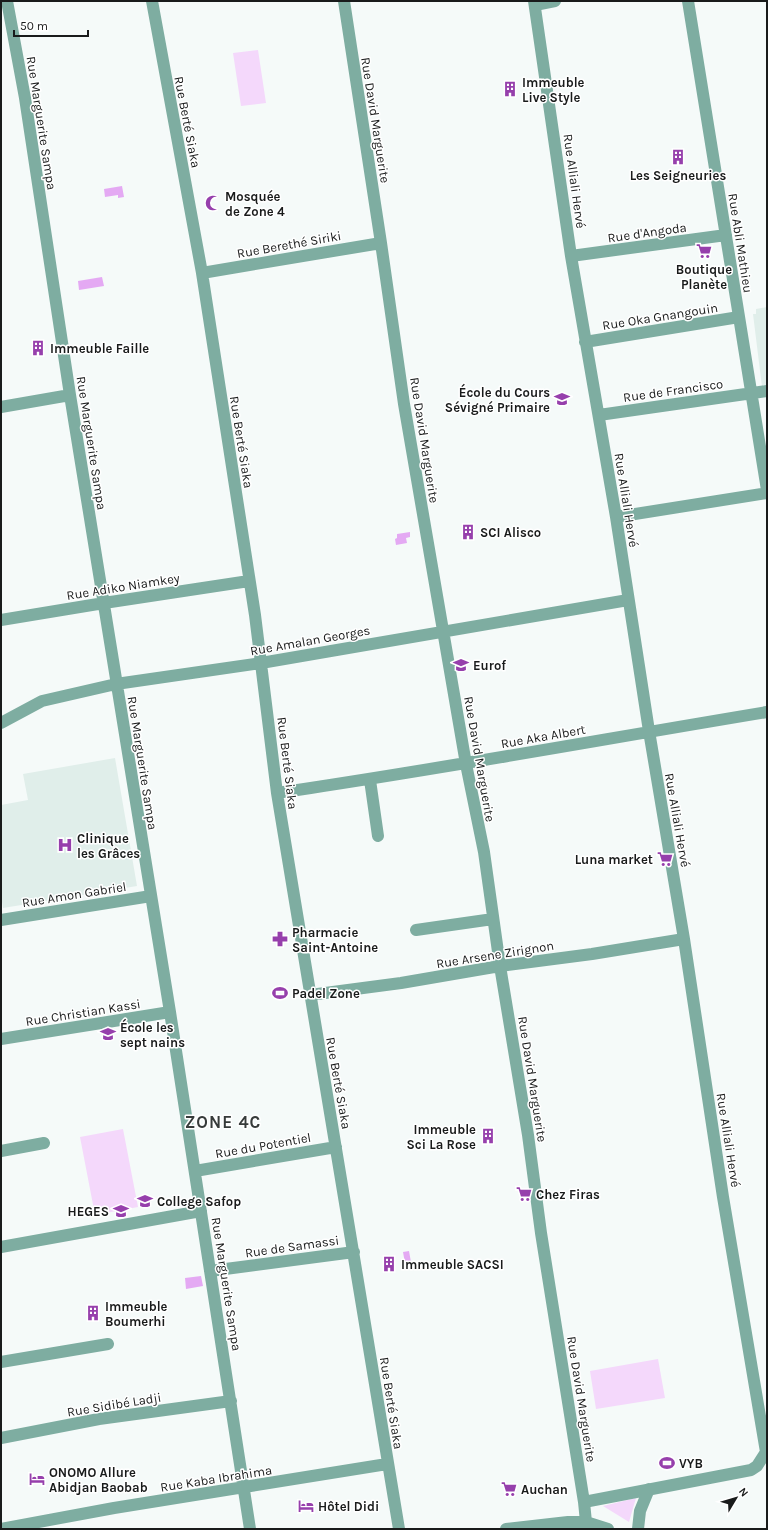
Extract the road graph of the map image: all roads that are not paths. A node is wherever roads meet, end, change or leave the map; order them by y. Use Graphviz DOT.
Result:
graph roads {
  1 [pos="7,1"];
  2 [pos="152,1"];
  3 [pos="344,1"];
  4 [pos="555,1"];
  5 [pos="688,1"];
  6 [pos="535,3"];
  7 [pos="726,235"];
  8 [pos="381,242"];
  9 [pos="571,256"];
  10 [pos="202,273"];
  11 [pos="739,317"];
  12 [pos="585,342"];
  13 [pos="767,391"];
  14 [pos="750,393"];
  15 [pos="70,395"];
  16 [pos="1,407"];
  17 [pos="599,415"];
  18 [pos="767,492"];
  19 [pos="616,517"];
  20 [pos="249,581"];
  21 [pos="628,600"];
  22 [pos="104,603"];
  23 [pos="1,620"];
  24 [pos="444,631"];
  25 [pos="261,663"];
  26 [pos="116,684"];
  27 [pos="767,712"];
  28 [pos="1,723"];
  29 [pos="649,732"];
  30 [pos="466,764"];
  31 [pos="370,780"];
  32 [pos="277,793"];
  33 [pos="378,836"];
  34 [pos="151,896"];
  35 [pos="493,919"];
  36 [pos="1,920"];
  37 [pos="416,930"];
  38 [pos="684,939"];
  39 [pos="500,966"];
  40 [pos="310,995"];
  41 [pos="170,1012"];
  42 [pos="1,1039"];
  43 [pos="44,1143"];
  44 [pos="336,1147"];
  45 [pos="1,1151"];
  46 [pos="195,1171"];
  47 [pos="201,1211"];
  48 [pos="1,1247"];
  49 [pos="354,1252"];
  50 [pos="210,1271"];
  51 [pos="108,1344"];
  52 [pos="1,1362"];
  53 [pos="231,1401"];
  54 [pos="1,1438"];
  55 [pos="767,1453"];
  56 [pos="388,1464"];
  57 [pos="244,1488"];
  58 [pos="649,1489"];
  59 [pos="584,1502"];
  60 [pos="586,1522"];
  61 [pos="524,1528"];
  62 [pos="1,1529"];
  63 [pos="250,1529"];
  64 [pos="399,1529"];
  65 [pos="506,1529"];
  66 [pos="608,1529"];
  67 [pos="638,1529"];
  1 -- 15 [label="street, Rue Marguerite Sampa"];
  2 -- 10 [label="street, Rue Berté Siaka"];
  3 -- 8 [label="street, Rue David Marguerite"];
  4 -- 6 [label="street"];
  5 -- 7 [label="street, Rue Abli Mathieu"];
  6 -- 9 [label="street, Rue Alliali Hervé"];
  7 -- 9 [label="street, Rue d'Angoda"];
  7 -- 11 [label="street, Rue Abli Mathieu"];
  8 -- 10 [label="street, Rue Berethé Siriki"];
  8 -- 24 [label="street, Rue David Marguerite"];
  9 -- 12 [label="street, Rue Alliali Hervé"];
  10 -- 20 [label="street, Rue Berté Siaka"];
  11 -- 12 [label="street, Rue Oka Gnangouin"];
  11 -- 14 [label="street, Rue Abli Mathieu"];
  12 -- 17 [label="street, Rue Alliali Hervé"];
  13 -- 14 [label="street, Rue de Francisco"];
  14 -- 17 [label="street, Rue de Francisco"];
  14 -- 18 [label="street, Rue Abli Mathieu"];
  15 -- 16 [label="street"];
  15 -- 22 [label="street, Rue Marguerite Sampa"];
  17 -- 19 [label="street, Rue Alliali Hervé"];
  18 -- 19 [label="street"];
  19 -- 21 [label="street, Rue Alliali Hervé"];
  20 -- 22 [label="street, Rue Adiko Niamkey"];
  20 -- 25 [label="street, Rue Berté Siaka"];
  21 -- 24 [label="street, Rue Amalan Georges"];
  21 -- 29 [label="street, Rue Alliali Hervé"];
  22 -- 23 [label="street, Rue Adiko Niamkey"];
  22 -- 26 [label="street, Rue Marguerite Sampa"];
  24 -- 25 [label="street, Rue Amalan Georges"];
  24 -- 30 [label="street, Rue David Marguerite"];
  25 -- 26 [label="street, Rue Amalan Georges"];
  25 -- 32 [label="street, Rue Berté Siaka"];
  26 -- 28 [label="street, Rue Amalan Georges"];
  26 -- 34 [label="street, Rue Marguerite Sampa"];
  27 -- 29 [label="street, Rue Aka Albert"];
  29 -- 30 [label="street, Rue Aka Albert"];
  29 -- 38 [label="street, Rue Alliali Hervé"];
  30 -- 31 [label="street, Rue Aka Albert"];
  30 -- 35 [label="street, Rue David Marguerite"];
  31 -- 32 [label="street, Rue Aka Albert"];
  31 -- 33 [label="street"];
  32 -- 40 [label="street, Rue Berté Siaka"];
  34 -- 36 [label="street, Rue Amon Gabriel"];
  34 -- 41 [label="street, Rue Marguerite Sampa"];
  35 -- 37 [label="street"];
  35 -- 39 [label="street, Rue David Marguerite"];
  38 -- 39 [label="street, Rue Arsene Zirignon"];
  38 -- 55 [label="street, Rue Alliali Hervé"];
  39 -- 40 [label="street, Rue Arsene Zirignon"];
  39 -- 59 [label="street, Rue David Marguerite"];
  40 -- 44 [label="street, Rue Berté Siaka"];
  41 -- 42 [label="street, Rue Christian Kassi"];
  41 -- 46 [label="street, Rue Marguerite Sampa"];
  43 -- 45 [label="street"];
  44 -- 46 [label="street, Rue du Potentiel"];
  44 -- 49 [label="street, Rue Berté Siaka"];
  46 -- 47 [label="street, Rue Marguerite Sampa"];
  47 -- 48 [label="street"];
  47 -- 50 [label="street, Rue Marguerite Sampa"];
  49 -- 50 [label="street, Rue de Samassi"];
  49 -- 56 [label="street, Rue Berté Siaka"];
  50 -- 53 [label="street, Rue Marguerite Sampa"];
  51 -- 52 [label="street"];
  53 -- 54 [label="street, Rue Sidibé Ladji"];
  53 -- 57 [label="street, Rue Marguerite Sampa"];
  55 -- 58 [label="street, Rue Alliali Hervé"];
  56 -- 57 [label="street, Rue Kaba Ibrahima"];
  56 -- 64 [label="street, Rue Berté Siaka"];
  57 -- 62 [label="street, Rue Kaba Ibrahima"];
  57 -- 63 [label="street, Rue Marguerite Sampa"];
  58 -- 59 [label="street, Rue Alliali Hervé"];
  58 -- 67 [label="street"];
  59 -- 60 [label="street, Rue David Marguerite"];
  60 -- 61 [label="street"];
  60 -- 66 [label="street"];
  61 -- 65 [label="street"];
}
